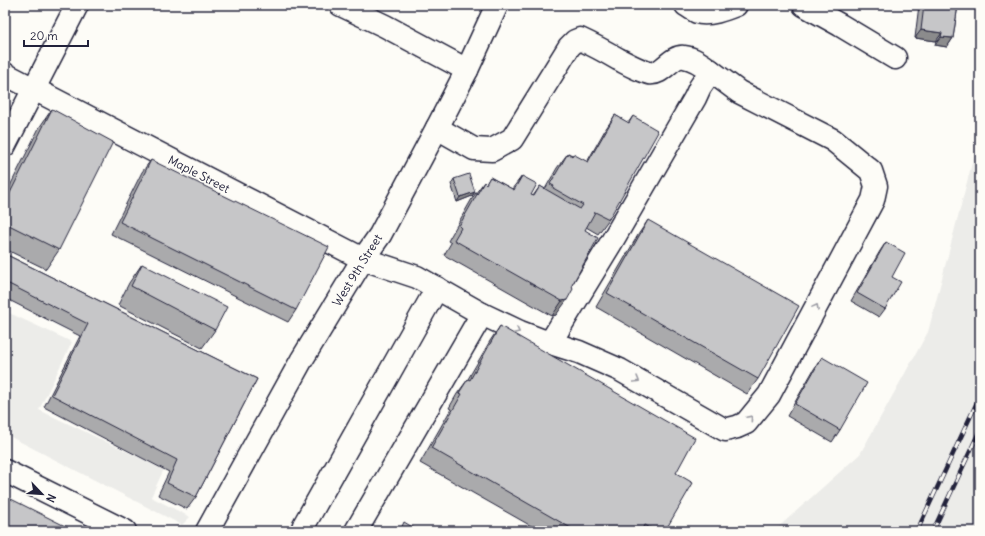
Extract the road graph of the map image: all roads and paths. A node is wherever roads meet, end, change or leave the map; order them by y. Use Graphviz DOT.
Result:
graph roads {
  1 [pos="77,5"];
  2 [pos="341,5"];
  3 [pos="497,5"];
  4 [pos="686,5"];
  5 [pos="736,5"];
  6 [pos="804,5"];
  7 [pos="895,58"];
  8 [pos="467,70"];
  9 [pos="711,70"];
  10 [pos="5,74"];
  11 [pos="34,89"];
  12 [pos="437,128"];
  13 [pos="5,145"];
  14 [pos="364,259"];
  15 [pos="437,288"];
  16 [pos="482,314"];
  17 [pos="550,343"];
  18 [pos="5,471"];
  19 [pos="125,531"];
  20 [pos="207,531"];
  21 [pos="302,531"];
  22 [pos="356,531"];
  1 -- 11 [label="street"];
  2 -- 8 [label="street"];
  3 -- 8 [label="street, West 9th Street"];
  4 -- 5 [label="street"];
  6 -- 7 [label="street"];
  8 -- 12 [label="street, West 9th Street"];
  9 -- 12 [label="street, Maple Street"];
  9 -- 17 [label="street"];
  17 -- 9 [label="street, Maple Street, one-way"];
  10 -- 11 [label="street, Maple Street"];
  11 -- 13 [label="street"];
  11 -- 14 [label="street, Maple Street"];
  12 -- 14 [label="street, West 9th Street"];
  14 -- 15 [label="street, Maple Street"];
  14 -- 20 [label="street, West 9th Street"];
  15 -- 16 [label="street, Maple Street"];
  15 -- 21 [label="street"];
  16 -- 17 [label="street, Maple Street, one-way"];
  16 -- 22 [label="street"];
  18 -- 19 [label="street"];
}
